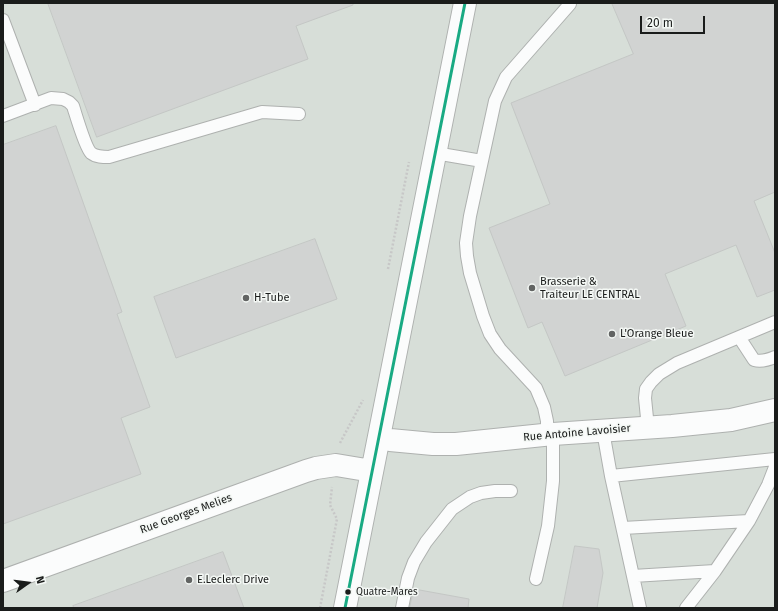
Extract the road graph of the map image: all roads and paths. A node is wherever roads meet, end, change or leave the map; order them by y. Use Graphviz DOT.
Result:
graph roads {
  1 [pos="465,3"];
  2 [pos="570,4"];
  3 [pos="3,20"];
  4 [pos="35,105"];
  5 [pos="299,114"];
  6 [pos="3,116"];
  7 [pos="435,153"];
  8 [pos="482,161"];
  9 [pos="409,162"];
  10 [pos="387,274"];
  11 [pos="775,322"];
  12 [pos="738,337"];
  13 [pos="775,357"];
  14 [pos="363,399"];
  15 [pos="775,410"];
  16 [pos="648,428"];
  17 [pos="603,431"];
  18 [pos="550,435"];
  19 [pos="379,437"];
  20 [pos="338,448"];
  21 [pos="775,459"];
  22 [pos="775,467"];
  23 [pos="372,471"];
  24 [pos="611,476"];
  25 [pos="511,491"];
  26 [pos="330,505"];
  27 [pos="749,520"];
  28 [pos="623,528"];
  29 [pos="715,570"];
  30 [pos="633,576"];
  31 [pos="536,579"];
  32 [pos="3,581"];
  33 [pos="320,608"];
  34 [pos="345,608"];
  35 [pos="402,608"];
  36 [pos="640,608"];
  37 [pos="686,608"];
  1 -- 7 [label="street"];
  2 -- 8 [label="lane"];
  3 -- 4 [label="lane"];
  4 -- 5 [label="lane"];
  4 -- 6 [label="lane"];
  7 -- 8 [label="lane"];
  7 -- 19 [label="street"];
  8 -- 18 [label="lane"];
  9 -- 10 [label="path"];
  11 -- 12 [label="lane"];
  12 -- 13 [label="lane"];
  12 -- 16 [label="lane"];
  14 -- 20 [label="path"];
  15 -- 16 [label="street, Rue Antoine Lavoisier"];
  16 -- 17 [label="street, Rue Antoine Lavoisier"];
  17 -- 18 [label="street, Rue Antoine Lavoisier"];
  17 -- 24 [label="lane"];
  18 -- 19 [label="street, Rue Antoine Lavoisier"];
  18 -- 31 [label="lane"];
  19 -- 23 [label="street"];
  21 -- 24 [label="lane"];
  22 -- 27 [label="lane"];
  23 -- 32 [label="street, Rue Georges Melies"];
  23 -- 34 [label="street"];
  24 -- 28 [label="lane"];
  25 -- 35 [label="lane"];
  26 -- 33 [label="path"];
  27 -- 28 [label="lane"];
  27 -- 29 [label="lane"];
  28 -- 30 [label="lane"];
  29 -- 30 [label="lane"];
  29 -- 37 [label="lane"];
  30 -- 36 [label="lane"];
}
